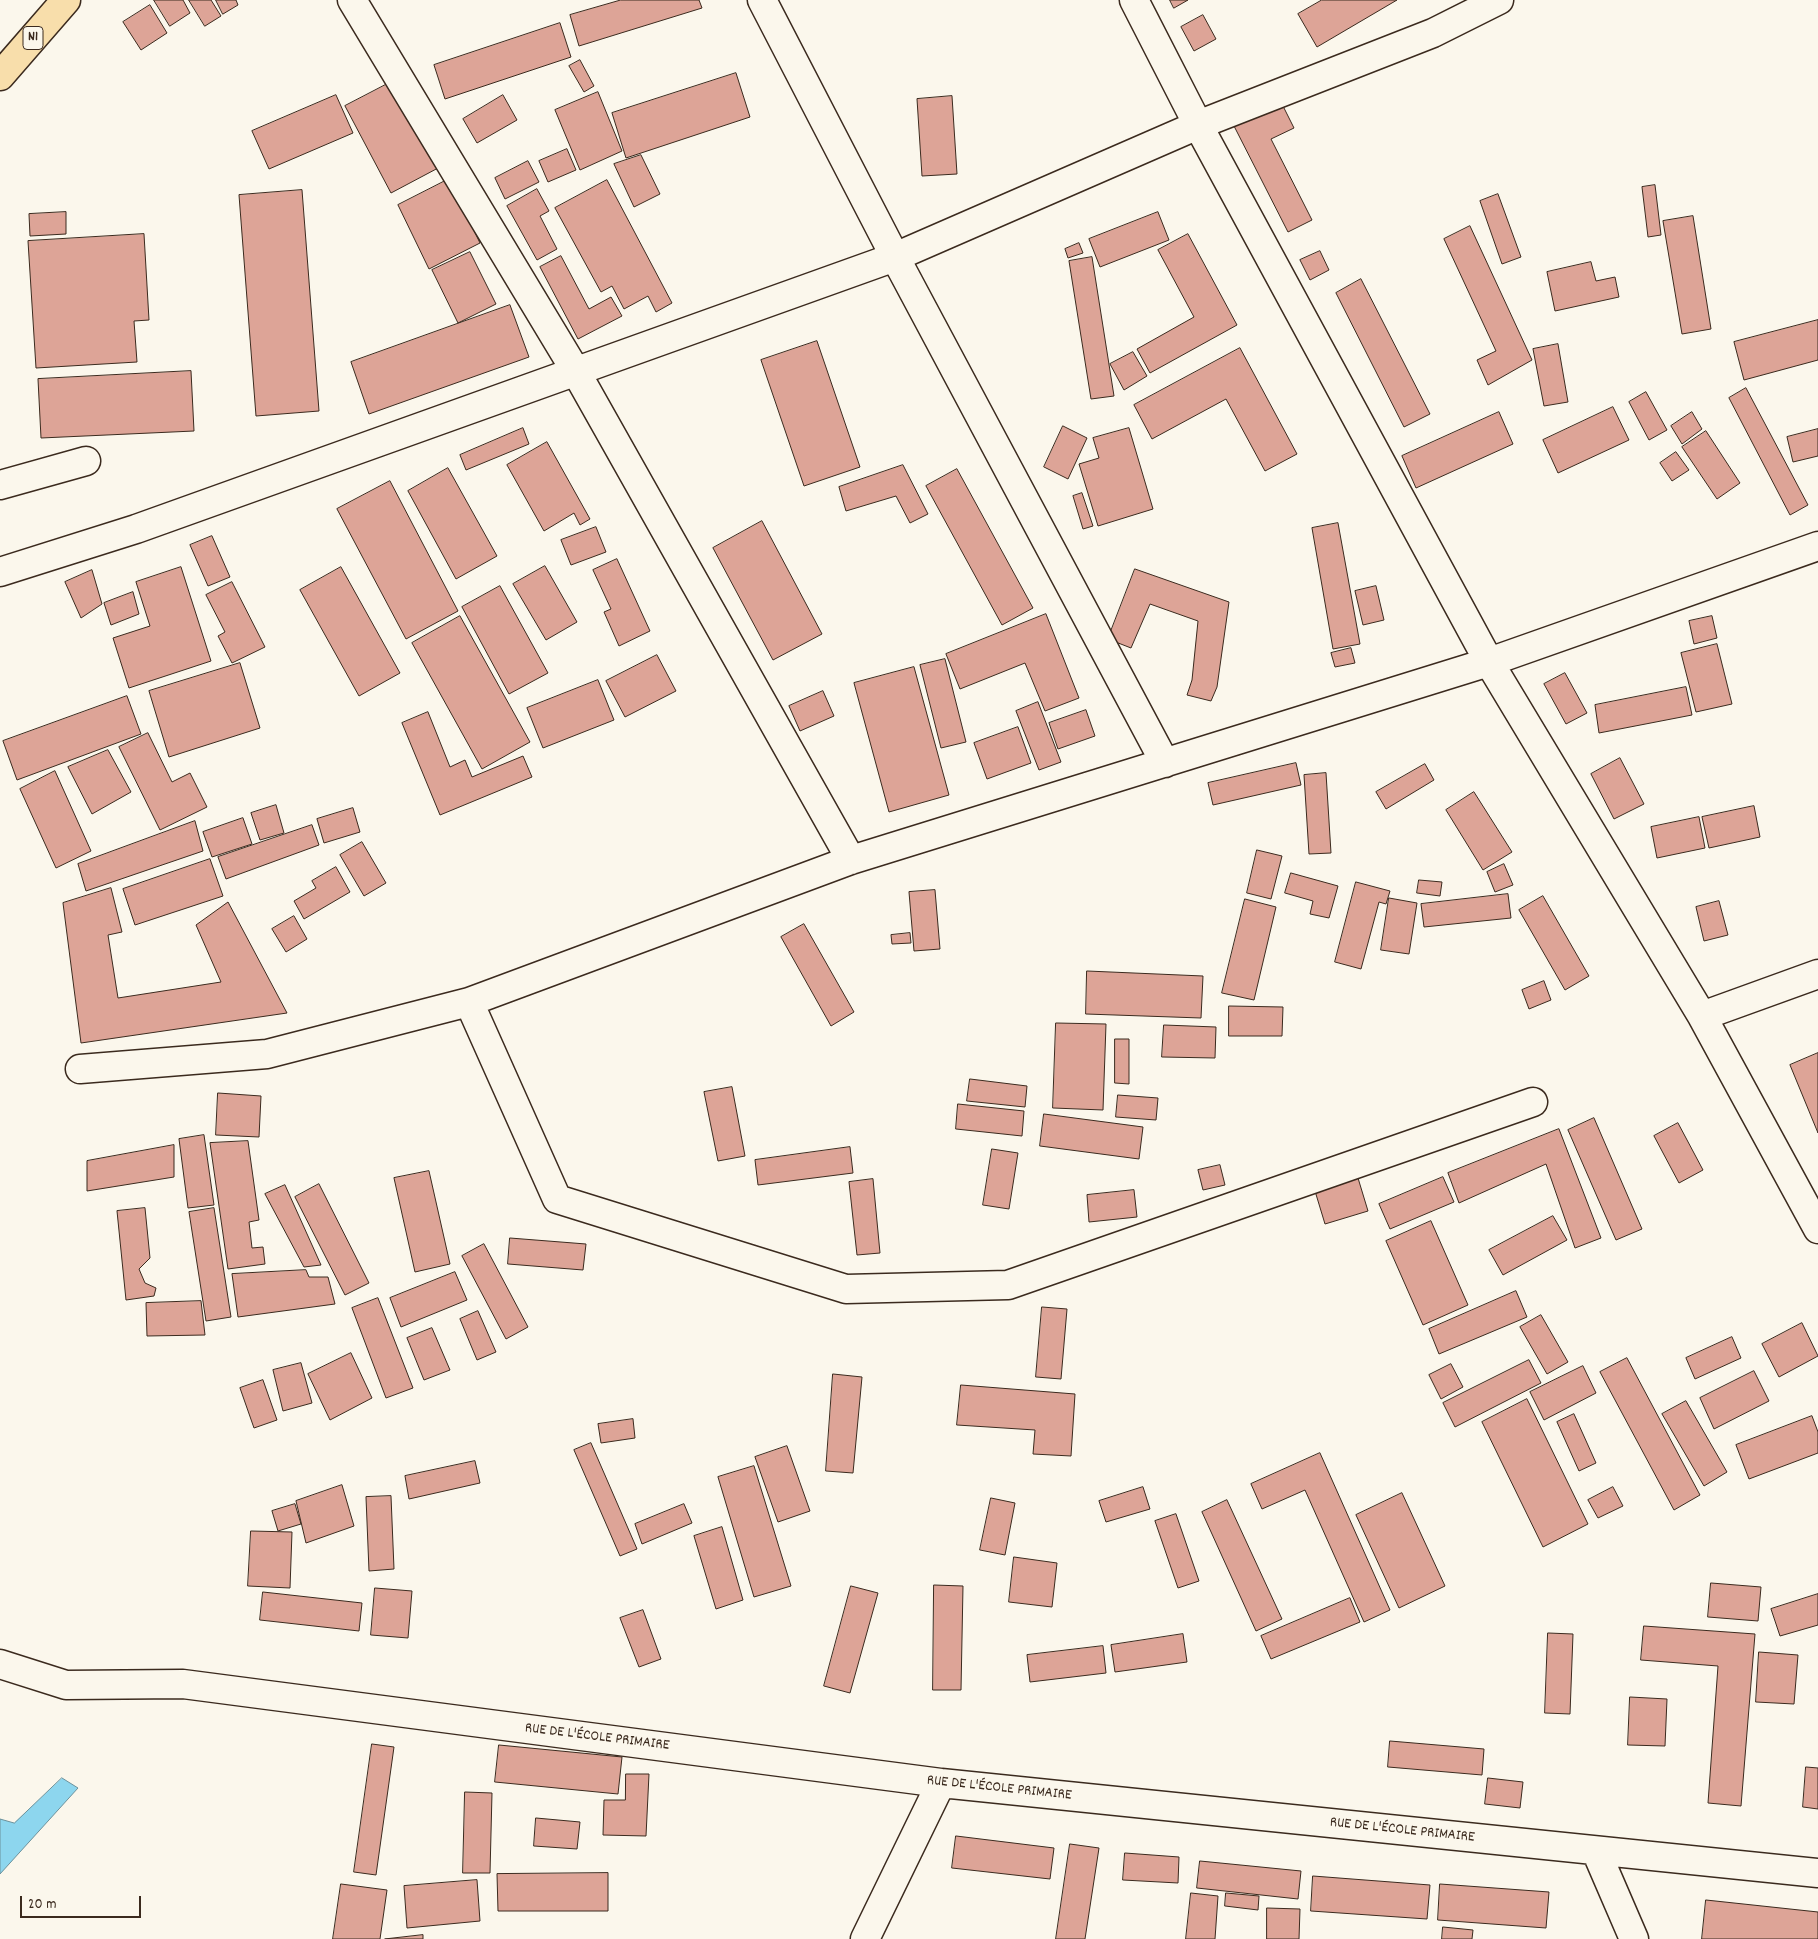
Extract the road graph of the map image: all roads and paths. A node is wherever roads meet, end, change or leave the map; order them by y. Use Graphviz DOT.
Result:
graph roads {
  1 [pos="66,0"];
  2 [pos="352,0"];
  3 [pos="762,0"];
  4 [pos="1134,0"];
  5 [pos="1499,0"];
  6 [pos="0,76"];
  7 [pos="1198,125"];
  8 [pos="895,257"];
  9 [pos="575,370"];
  10 [pos="86,462"];
  11 [pos="0,485"];
  12 [pos="1818,546"];
  13 [pos="0,572"];
  14 [pos="1489,662"];
  15 [pos="1165,763"];
  16 [pos="851,860"];
  17 [pos="1818,974"];
  18 [pos="469,1002"];
  19 [pos="1702,1016"];
  20 [pos="80,1069"];
  21 [pos="1533,1102"];
  22 [pos="1818,1229"];
  23 [pos="0,1664"];
  24 [pos="941,1783"];
  25 [pos="1596,1850"];
  26 [pos="1818,1873"];
  27 [pos="865,1939"];
  28 [pos="1634,1939"];
  1 -- 6 [label="highway, N1"];
  2 -- 9 [label="street"];
  3 -- 8 [label="street"];
  4 -- 7 [label="street"];
  5 -- 7 [label="street"];
  7 -- 8 [label="street"];
  7 -- 14 [label="street"];
  8 -- 9 [label="street"];
  8 -- 15 [label="street"];
  9 -- 13 [label="street"];
  9 -- 16 [label="street"];
  10 -- 11 [label="street"];
  12 -- 14 [label="street"];
  14 -- 15 [label="street"];
  14 -- 19 [label="street"];
  15 -- 16 [label="street"];
  16 -- 18 [label="street"];
  17 -- 19 [label="street"];
  18 -- 20 [label="street"];
  18 -- 21 [label="street"];
  19 -- 22 [label="street"];
  23 -- 24 [label="street, RUE DE L'ÉCOLE PRIMAIRE"];
  24 -- 25 [label="street, RUE DE L'ÉCOLE PRIMAIRE"];
  24 -- 27 [label="street"];
  25 -- 26 [label="street, RUE DE L'ÉCOLE PRIMAIRE"];
  25 -- 28 [label="street"];
}
